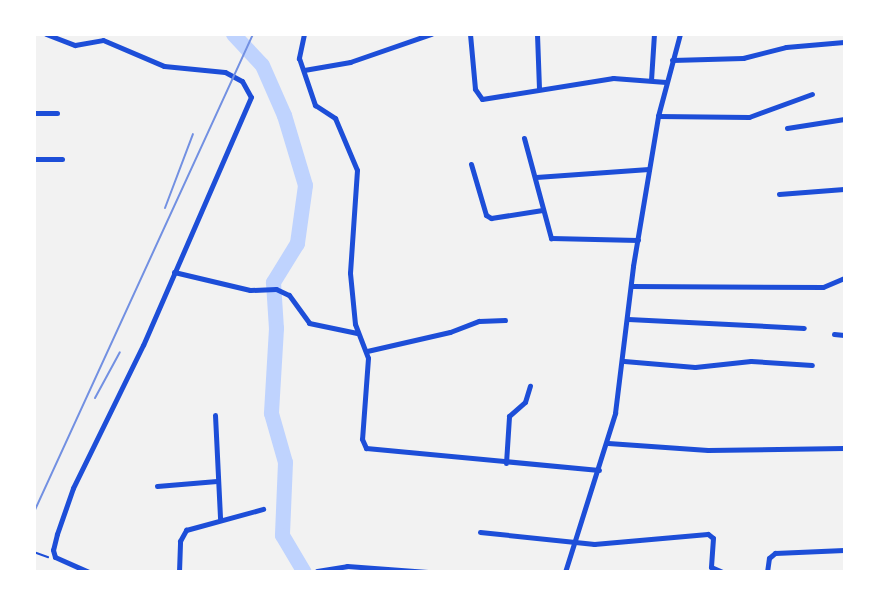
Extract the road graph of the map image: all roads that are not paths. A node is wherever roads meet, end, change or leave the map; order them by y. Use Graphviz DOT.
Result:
graph roads {
  1 [pos="46,34"];
  2 [pos="304,34"];
  3 [pos="431,34"];
  4 [pos="470,34"];
  5 [pos="537,34"];
  6 [pos="654,34"];
  7 [pos="680,34"];
  8 [pos="844,42"];
  9 [pos="672,60"];
  10 [pos="304,70"];
  11 [pos="651,80"];
  12 [pos="666,82"];
  13 [pos="539,89"];
  14 [pos="812,94"];
  15 [pos="34,113"];
  16 [pos="57,113"];
  17 [pos="658,116"];
  18 [pos="844,119"];
  19 [pos="787,128"];
  20 [pos="524,138"];
  21 [pos="34,159"];
  22 [pos="62,159"];
  23 [pos="471,164"];
  24 [pos="649,169"];
  25 [pos="536,177"];
  26 [pos="844,189"];
  27 [pos="779,194"];
  28 [pos="542,210"];
  29 [pos="638,240"];
  30 [pos="174,272"];
  31 [pos="844,278"];
  32 [pos="631,286"];
  33 [pos="628,319"];
  34 [pos="505,320"];
  35 [pos="804,328"];
  36 [pos="357,333"];
  37 [pos="834,334"];
  38 [pos="844,335"];
  39 [pos="367,351"];
  40 [pos="624,361"];
  41 [pos="812,365"];
  42 [pos="530,386"];
  43 [pos="216,415"];
  44 [pos="608,443"];
  45 [pos="844,448"];
  46 [pos="506,463"];
  47 [pos="599,470"];
  48 [pos="217,481"];
  49 [pos="157,486"];
  50 [pos="263,508"];
  51 [pos="220,519"];
  52 [pos="480,532"];
  53 [pos="574,543"];
  54 [pos="844,550"];
  55 [pos="317,571"];
  56 [pos="88,572"];
  57 [pos="178,572"];
  58 [pos="428,572"];
  59 [pos="564,572"];
  60 [pos="722,572"];
  61 [pos="767,572"];
  1 -- 30 [label="street"];
  2 -- 10 [label="street"];
  3 -- 10 [label="street"];
  4 -- 13 [label="street"];
  5 -- 13 [label="street"];
  6 -- 11 [label="street"];
  7 -- 9 [label="street"];
  8 -- 9 [label="street"];
  9 -- 12 [label="street"];
  10 -- 36 [label="street"];
  11 -- 12 [label="street"];
  11 -- 13 [label="street"];
  12 -- 17 [label="street"];
  14 -- 17 [label="street"];
  15 -- 16 [label="street"];
  17 -- 24 [label="street"];
  18 -- 19 [label="street"];
  20 -- 25 [label="street"];
  21 -- 22 [label="street"];
  23 -- 28 [label="street"];
  24 -- 25 [label="street"];
  24 -- 29 [label="street"];
  25 -- 28 [label="street"];
  26 -- 27 [label="street"];
  28 -- 29 [label="street"];
  29 -- 32 [label="street"];
  30 -- 36 [label="street"];
  30 -- 56 [label="street"];
  31 -- 32 [label="street"];
  32 -- 33 [label="street"];
  33 -- 35 [label="street"];
  33 -- 40 [label="street"];
  34 -- 39 [label="street"];
  36 -- 39 [label="street"];
  37 -- 38 [label="street"];
  39 -- 46 [label="street"];
  40 -- 41 [label="street"];
  40 -- 44 [label="street"];
  42 -- 46 [label="street"];
  43 -- 48 [label="street"];
  44 -- 45 [label="street"];
  44 -- 47 [label="street"];
  46 -- 47 [label="street"];
  47 -- 53 [label="street"];
  48 -- 49 [label="street"];
  48 -- 51 [label="street"];
  50 -- 51 [label="street"];
  51 -- 57 [label="street"];
  52 -- 53 [label="street"];
  53 -- 59 [label="street"];
  53 -- 60 [label="street"];
  54 -- 61 [label="street"];
  55 -- 58 [label="street"];
}
